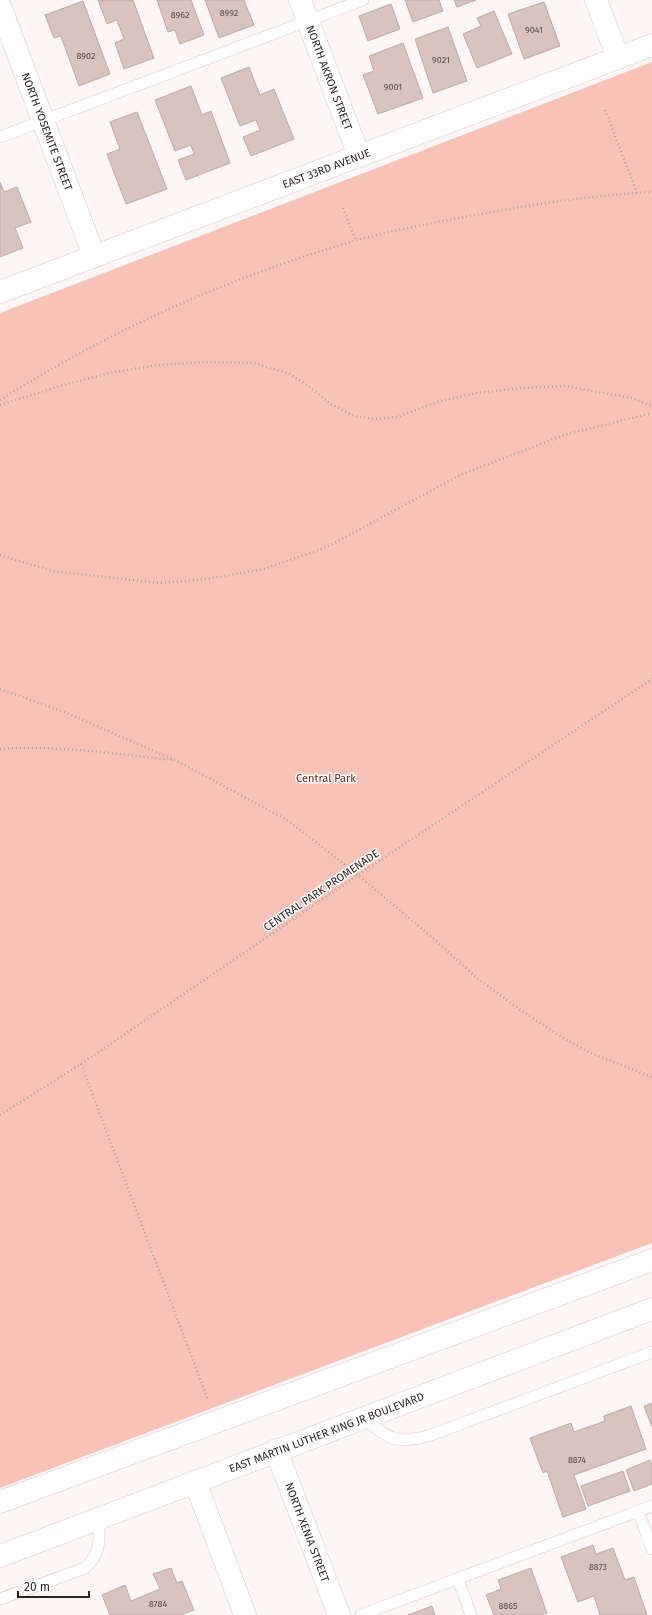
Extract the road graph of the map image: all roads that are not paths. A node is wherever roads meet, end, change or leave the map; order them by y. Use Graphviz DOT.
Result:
graph roads {
  1 [pos="300,0"];
  2 [pos="363,0"];
  3 [pos="596,0"];
  4 [pos="0,6"];
  5 [pos="308,21"];
  6 [pos="652,45"];
  7 [pos="618,58"];
  8 [pos="43,120"];
  9 [pos="0,136"];
  10 [pos="359,156"];
  11 [pos="94,256"];
  12 [pos="0,292"];
  13 [pos="652,1260"];
  14 [pos="652,1309"];
  15 [pos="652,1352"];
  16 [pos="363,1417"];
  17 [pos="276,1450"];
  18 [pos="195,1481"];
  19 [pos="0,1502"];
  20 [pos="652,1506"];
  21 [pos="638,1511"];
  22 [pos="99,1518"];
  23 [pos="652,1549"];
  24 [pos="0,1556"];
  25 [pos="458,1579"];
  26 [pos="0,1599"];
  27 [pos="245,1615"];
  28 [pos="338,1615"];
  29 [pos="361,1615"];
  30 [pos="471,1615"];
  1 -- 5 [label="street, NORTH AKRON STREET"];
  2 -- 5 [label="lane"];
  3 -- 7 [label="street"];
  4 -- 8 [label="street, NORTH YOSEMITE STREET"];
  5 -- 8 [label="lane"];
  5 -- 10 [label="street, NORTH AKRON STREET"];
  6 -- 7 [label="street, EAST 33RD AVENUE"];
  7 -- 10 [label="street, EAST 33RD AVENUE"];
  8 -- 9 [label="lane"];
  8 -- 11 [label="street, NORTH YOSEMITE STREET"];
  10 -- 11 [label="street, EAST 33RD AVENUE"];
  11 -- 12 [label="street, EAST 33RD AVENUE"];
  13 -- 19 [label="street"];
  14 -- 16 [label="street, EAST MARTIN LUTHER KING JR BOULEVARD"];
  15 -- 16 [label="lane"];
  16 -- 17 [label="street, EAST MARTIN LUTHER KING JR BOULEVARD"];
  17 -- 18 [label="street, EAST MARTIN LUTHER KING JR BOULEVARD"];
  17 -- 28 [label="street, NORTH XENIA STREET"];
  18 -- 22 [label="street, EAST MARTIN LUTHER KING JR BOULEVARD"];
  18 -- 27 [label="street"];
  20 -- 21 [label="lane"];
  21 -- 23 [label="lane"];
  21 -- 25 [label="lane"];
  22 -- 24 [label="street, EAST MARTIN LUTHER KING JR BOULEVARD"];
  22 -- 26 [label="lane"];
  25 -- 29 [label="lane"];
  25 -- 30 [label="lane"];
}
